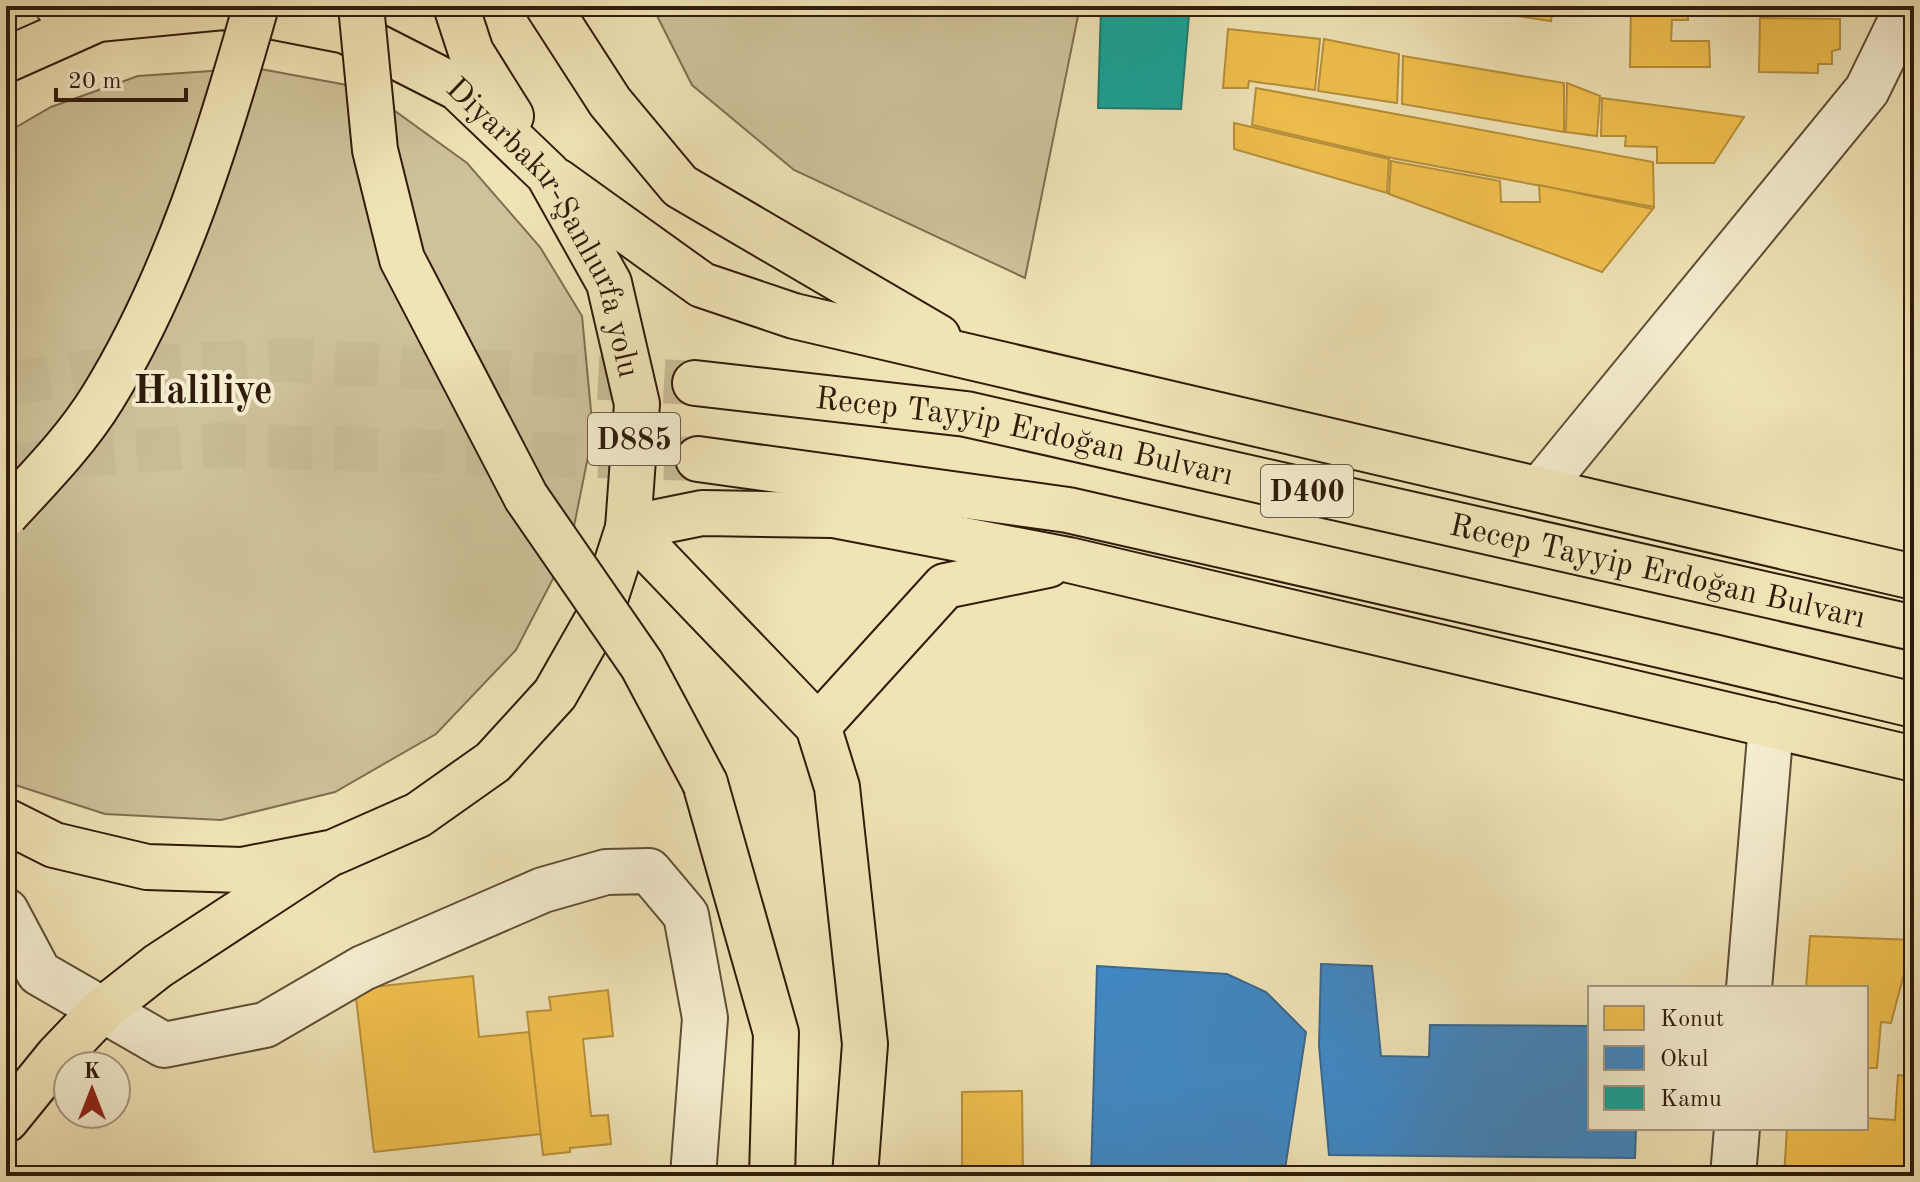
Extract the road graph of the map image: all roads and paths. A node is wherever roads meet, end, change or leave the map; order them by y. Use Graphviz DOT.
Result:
graph roads {
  1 [pos="256,6"];
  2 [pos="361,6"];
  3 [pos="456,6"];
  4 [pos="548,6"];
  5 [pos="1908,6"];
  6 [pos="87,10"];
  7 [pos="6,60"];
  8 [pos="548,174"];
  9 [pos="971,357"];
  10 [pos="695,383"];
  11 [pos="698,459"];
  12 [pos="1540,489"];
  13 [pos="6,514"];
  14 [pos="628,528"];
  15 [pos="1069,560"];
  16 [pos="1914,577"];
  17 [pos="1914,628"];
  18 [pos="1914,705"];
  19 [pos="1771,725"];
  20 [pos="818,726"];
  21 [pos="1914,759"];
  22 [pos="6,821"];
  23 [pos="334,852"];
  24 [pos="6,911"];
  25 [pos="1749,986"];
  26 [pos="102,1010"];
  27 [pos="6,1120"];
  28 [pos="1737,1130"];
  29 [pos="693,1176"];
  30 [pos="772,1176"];
  31 [pos="855,1176"];
  32 [pos="1733,1176"];
  1 -- 13 [label="main road, bridge"];
  2 -- 30 [label="main road, bridge"];
  3 -- 8 [label="main road"];
  4 -- 9 [label="main road"];
  5 -- 12 [label="street"];
  6 -- 7 [label="main road, Diyarbakır-Şanlıurfa yolu / D885"];
  6 -- 8 [label="main road, Diyarbakır-Şanlıurfa yolu / D885"];
  8 -- 9 [label="main road"];
  8 -- 14 [label="main road, Diyarbakır-Şanlıurfa yolu / D885"];
  9 -- 12 [label="main road"];
  10 -- 17 [label="main road, Recep Tayyip Erdoğan Bulvarı / D400"];
  11 -- 18 [label="main road, Recep Tayyip Erdoğan Bulvarı / D400"];
  12 -- 16 [label="main road"];
  14 -- 15 [label="main road"];
  14 -- 20 [label="main road"];
  14 -- 23 [label="main road, Diyarbakır-Şanlıurfa yolu / D885"];
  15 -- 19 [label="main road"];
  15 -- 20 [label="main road"];
  19 -- 21 [label="main road"];
  19 -- 25 [label="street"];
  20 -- 31 [label="main road"];
  22 -- 23 [label="main road, Diyarbakır-Şanlıurfa yolu / D885"];
  23 -- 26 [label="main road"];
  24 -- 26 [label="street"];
  26 -- 27 [label="main road"];
  26 -- 29 [label="street"];
  28 -- 32 [label="street"];
}
